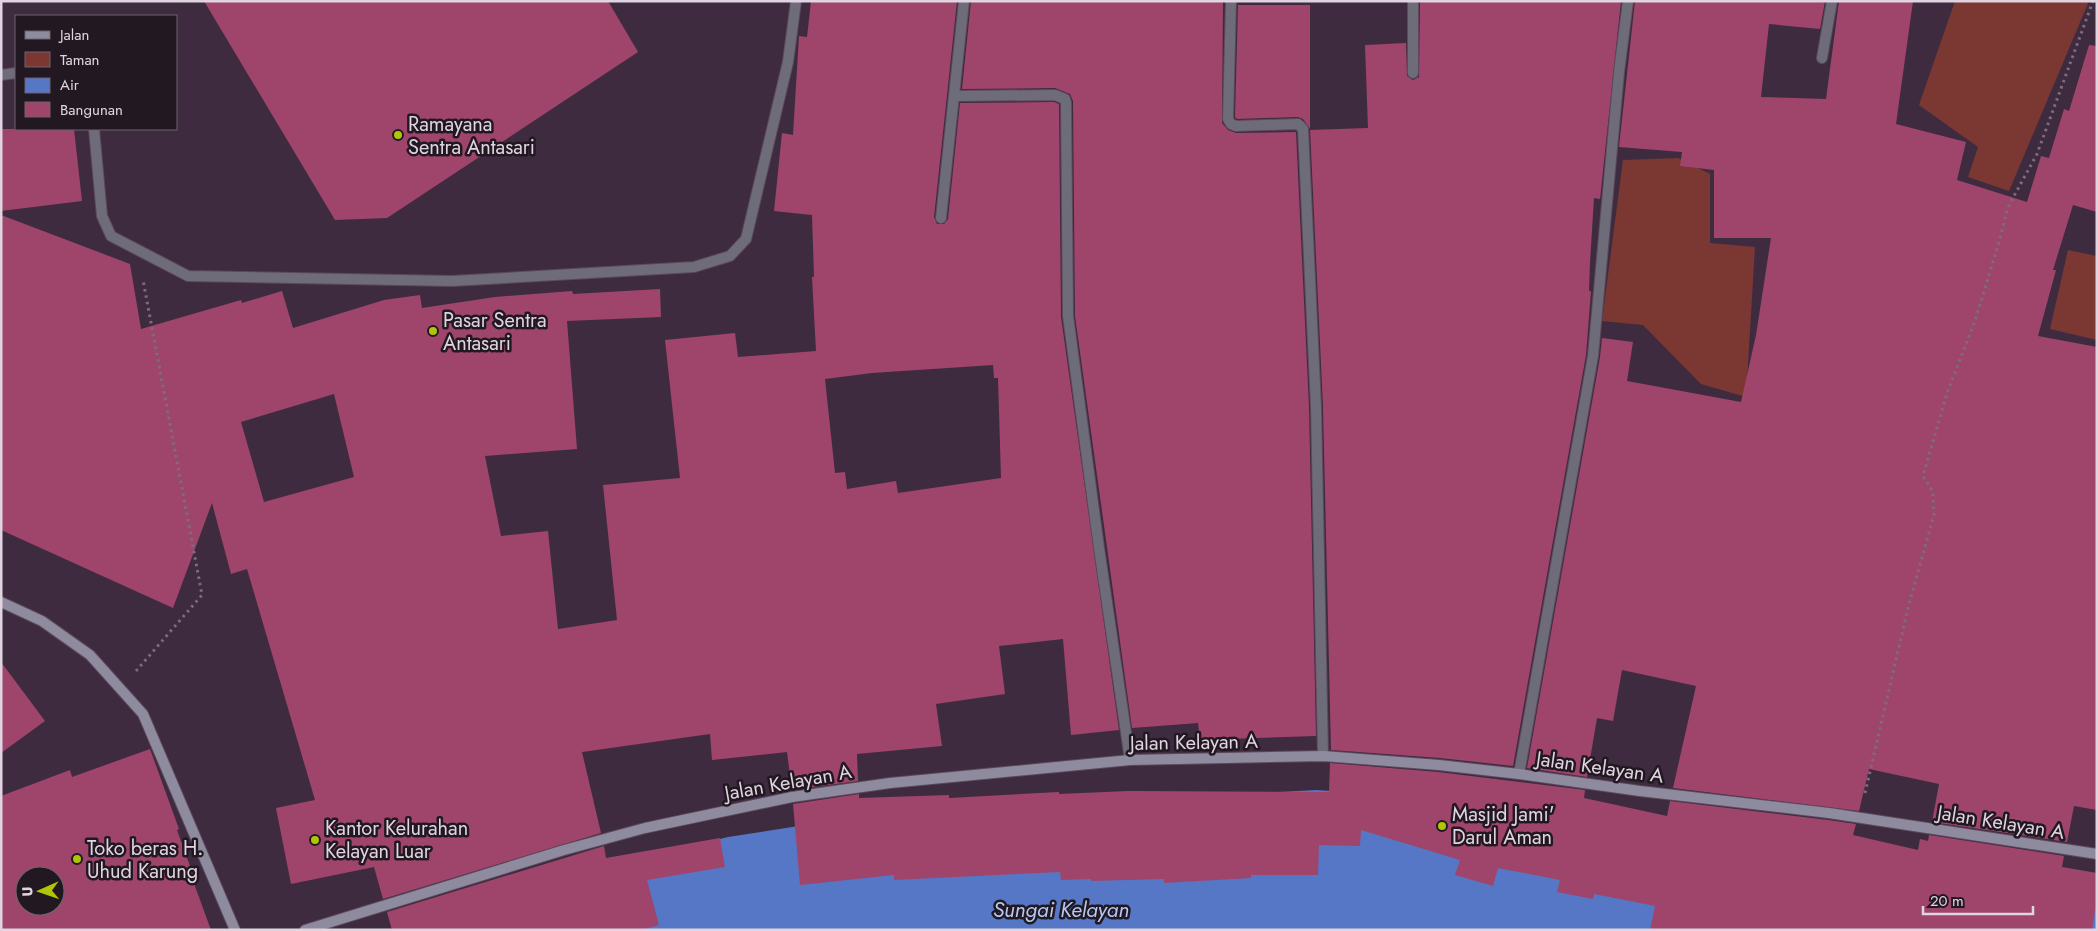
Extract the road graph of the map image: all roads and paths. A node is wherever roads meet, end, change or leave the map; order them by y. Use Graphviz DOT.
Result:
graph roads {
  1 [pos="796,1"];
  2 [pos="964,1"];
  3 [pos="1231,1"];
  4 [pos="1413,1"];
  5 [pos="1628,1"];
  6 [pos="1832,1"];
  7 [pos="2092,1"];
  8 [pos="1822,58"];
  9 [pos="15,73"];
  10 [pos="1413,73"];
  11 [pos="1,75"];
  12 [pos="954,96"];
  13 [pos="94,130"];
  14 [pos="940,218"];
  15 [pos="138,250"];
  16 [pos="1,602"];
  17 [pos="121,689"];
  18 [pos="1323,756"];
  19 [pos="1130,760"];
  20 [pos="1519,774"];
  21 [pos="1858,818"];
  22 [pos="2097,854"];
  23 [pos="235,930"];
  24 [pos="305,930"];
  1 -- 15 [label="street"];
  2 -- 12 [label="street"];
  3 -- 18 [label="street"];
  4 -- 10 [label="street"];
  5 -- 20 [label="street"];
  6 -- 8 [label="street"];
  7 -- 21 [label="path"];
  9 -- 11 [label="street"];
  12 -- 14 [label="street"];
  12 -- 19 [label="street"];
  13 -- 15 [label="street"];
  15 -- 17 [label="path"];
  16 -- 17 [label="street"];
  17 -- 23 [label="street"];
  18 -- 19 [label="street, Jalan Kelayan A"];
  18 -- 20 [label="street, Jalan Kelayan A"];
  19 -- 24 [label="street, Jalan Kelayan A"];
  20 -- 21 [label="street, Jalan Kelayan A"];
  21 -- 22 [label="street, Jalan Kelayan A"];
}
